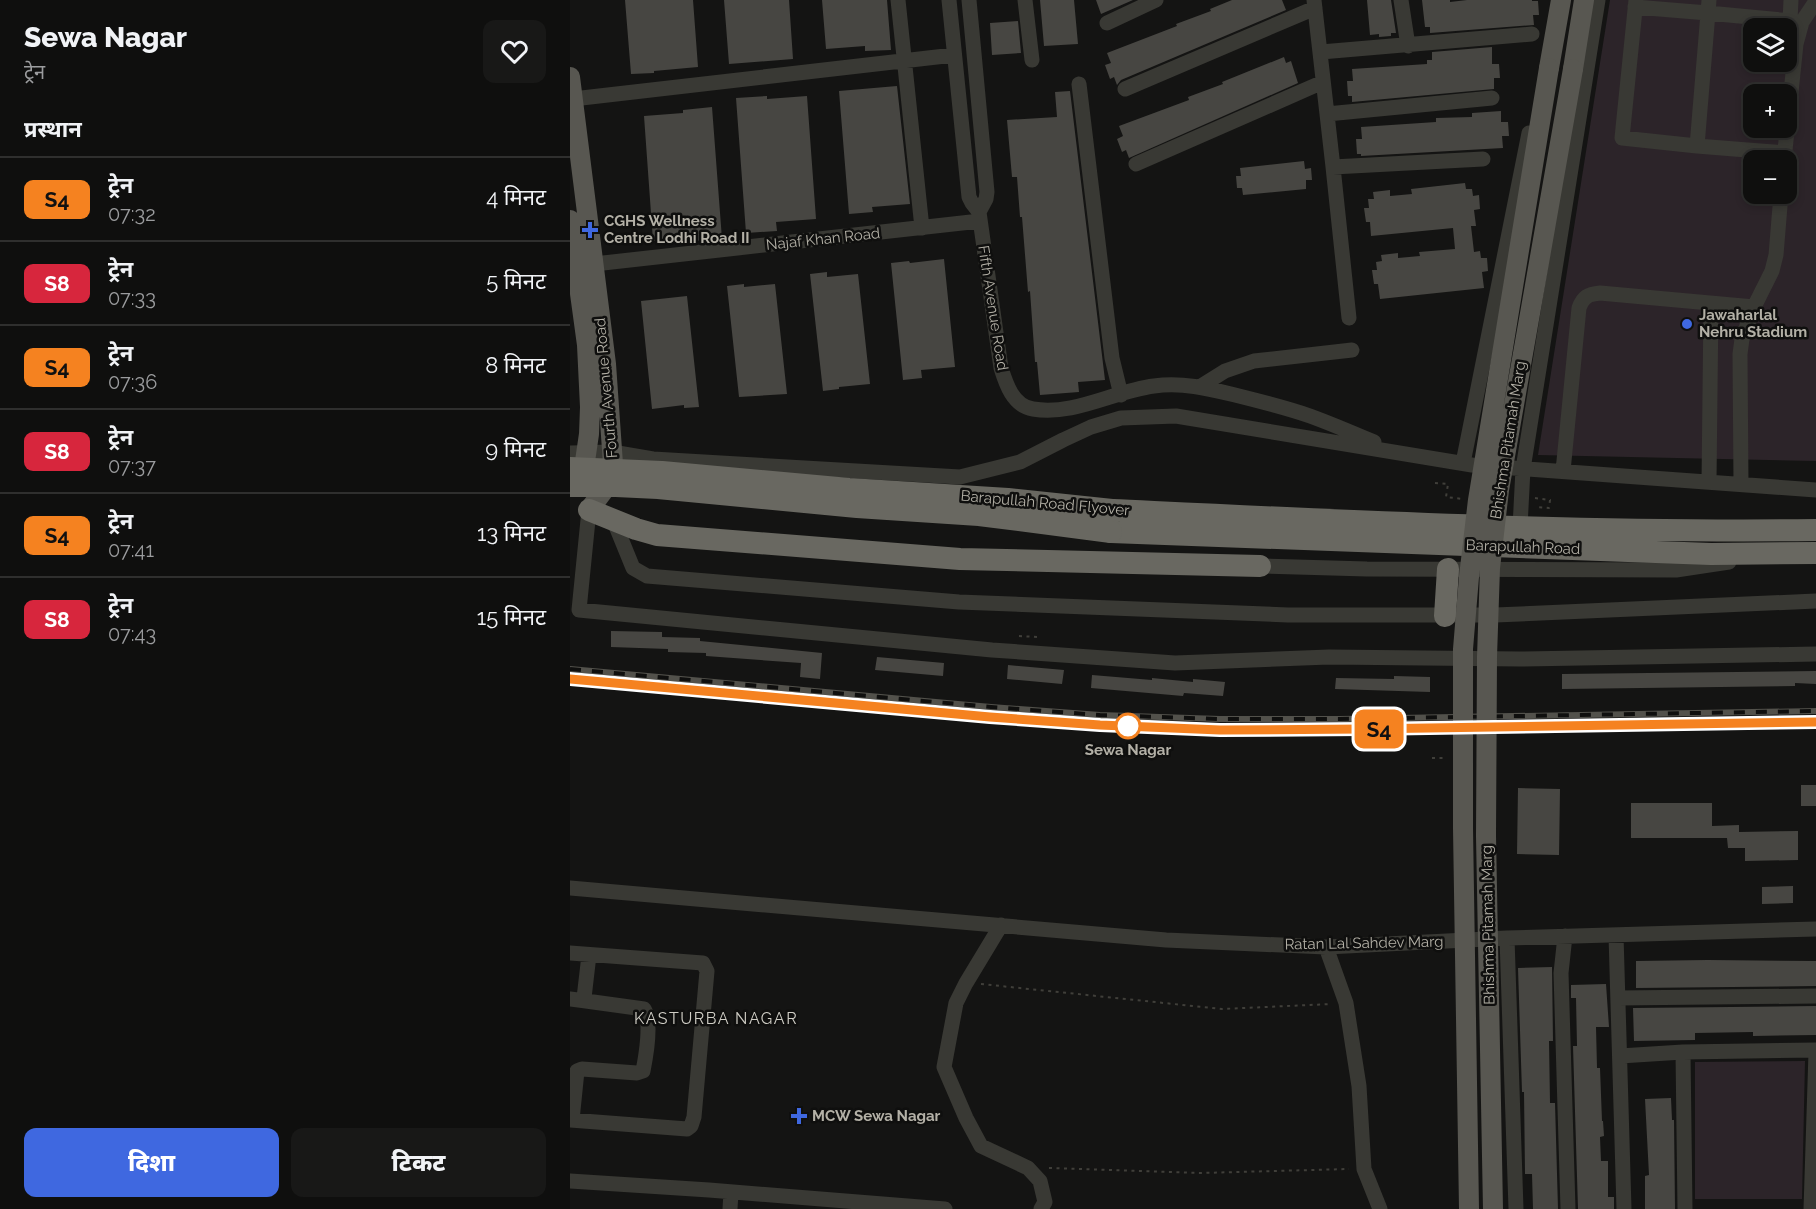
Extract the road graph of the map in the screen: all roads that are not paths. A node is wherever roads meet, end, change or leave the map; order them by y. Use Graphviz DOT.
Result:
graph roads {
  1 [pos="898,0"];
  2 [pos="949,0"];
  3 [pos="969,0"];
  4 [pos="1025,0"];
  5 [pos="1156,0"];
  6 [pos="1401,0"];
  7 [pos="1561,0"];
  8 [pos="1584,0"];
  9 [pos="1598,0"];
  10 [pos="1791,0"];
  11 [pos="1816,2"];
  12 [pos="1636,3"];
  13 [pos="1315,4"];
  14 [pos="1708,6"];
  15 [pos="1774,18"];
  16 [pos="1795,18"];
  17 [pos="1797,21"];
  18 [pos="1107,23"];
  19 [pos="1532,34"];
  20 [pos="1407,46"];
  21 [pos="1321,52"];
  22 [pos="954,55"];
  23 [pos="1032,60"];
  24 [pos="904,61"];
  25 [pos="1549,68"];
  26 [pos="1793,72"];
  27 [pos="570,77"];
  28 [pos="1323,82"];
  29 [pos="1079,84"];
  30 [pos="1125,89"];
  31 [pos="1492,98"];
  32 [pos="573,99"];
  33 [pos="1327,114"];
  34 [pos="1697,146"];
  35 [pos="1785,150"];
  36 [pos="1743,152"];
  37 [pos="1483,159"];
  38 [pos="1136,164"];
  39 [pos="1334,167"];
  40 [pos="1780,204"];
  41 [pos="980,216"];
  42 [pos="570,220"];
  43 [pos="922,228"];
  44 [pos="580,266"];
  45 [pos="1710,304"];
  46 [pos="1754,307"];
  47 [pos="1348,318"];
  48 [pos="1352,350"];
  49 [pos="1201,386"];
  50 [pos="1121,395"];
  51 [pos="612,452"];
  52 [pos="1396,452"];
  53 [pos="653,459"];
  54 [pos="1463,463"];
  55 [pos="575,468"];
  56 [pos="1523,469"];
  57 [pos="1563,471"];
  58 [pos="612,473"];
  59 [pos="1709,482"];
  60 [pos="1741,484"];
  61 [pos="1816,490"];
  62 [pos="589,510"];
  63 [pos="613,519"];
  64 [pos="1112,521"];
  65 [pos="1520,527"];
  66 [pos="1816,530"];
  67 [pos="1170,534"];
  68 [pos="1230,537"];
  69 [pos="1791,553"];
  70 [pos="1816,553"];
  71 [pos="1168,564"];
  72 [pos="1228,565"];
  73 [pos="1260,566"];
  74 [pos="1448,569"];
  75 [pos="1816,602"];
  76 [pos="575,610"];
  77 [pos="1445,616"];
  78 [pos="1816,654"];
  79 [pos="570,888"];
  80 [pos="1001,925"];
  81 [pos="1816,929"];
  82 [pos="1616,935"];
  83 [pos="1565,936"];
  84 [pos="1507,938"];
  85 [pos="1326,947"];
  86 [pos="570,953"];
  87 [pos="589,955"];
  88 [pos="1816,996"];
  89 [pos="1618,998"];
  90 [pos="570,999"];
  91 [pos="586,1001"];
  92 [pos="1816,1051"];
  93 [pos="1683,1052"];
  94 [pos="1620,1056"];
  95 [pos="574,1071"];
  96 [pos="571,1120"];
  97 [pos="570,1181"];
  98 [pos="731,1192"];
  99 [pos="730,1209"];
  100 [pos="945,1209"];
  101 [pos="1041,1209"];
  102 [pos="1380,1209"];
  103 [pos="1469,1209"];
  104 [pos="1493,1209"];
  105 [pos="1516,1209"];
  106 [pos="1568,1209"];
  107 [pos="1624,1209"];
  108 [pos="1685,1209"];
  109 [pos="1811,1209"];
  1 -- 24 [label="street"];
  2 -- 22 [label="street, Fifth Avenue Road"];
  3 -- 41 [label="street, Fifth Avenue Road"];
  4 -- 23 [label="street"];
  5 -- 18 [label="street"];
  6 -- 20 [label="street"];
  7 -- 25 [label="main road, Bhishma Pitamah Marg"];
  8 -- 104 [label="main road, Bhishma Pitamah Marg, bridge"];
  9 -- 56 [label="street"];
  10 -- 16 [label="street"];
  11 -- 17 [label="street"];
  12 -- 14 [label="street"];
  12 -- 34 [label="street"];
  13 -- 21 [label="street"];
  13 -- 30 [label="street"];
  14 -- 15 [label="street"];
  14 -- 34 [label="street"];
  19 -- 20 [label="street"];
  20 -- 21 [label="street"];
  21 -- 28 [label="street"];
  22 -- 24 [label="street"];
  22 -- 41 [label="street, Fifth Avenue Road"];
  24 -- 32 [label="street"];
  24 -- 43 [label="street"];
  25 -- 54 [label="street"];
  25 -- 103 [label="main road, Bhishma Pitamah Marg, bridge"];
  26 -- 35 [label="street"];
  27 -- 32 [label="main road, Fourth Avenue Road"];
  28 -- 33 [label="street"];
  28 -- 38 [label="street"];
  29 -- 50 [label="street"];
  31 -- 33 [label="street"];
  32 -- 44 [label="main road, Fourth Avenue Road"];
  33 -- 39 [label="street"];
  34 -- 36 [label="street"];
  37 -- 39 [label="street"];
  39 -- 47 [label="street"];
  40 -- 46 [label="street"];
  41 -- 43 [label="street, Najaf Khan Road"];
  41 -- 50 [label="street, Fifth Avenue Road"];
  42 -- 44 [label="main road, Fourth Avenue Road"];
  43 -- 44 [label="street, Najaf Khan Road"];
  44 -- 51 [label="main road, Fourth Avenue Road"];
  44 -- 55 [label="main road, Fourth Avenue Road"];
  45 -- 46 [label="street"];
  45 -- 57 [label="street"];
  45 -- 59 [label="street"];
  46 -- 60 [label="street"];
  48 -- 49 [label="street"];
  49 -- 50 [label="street, Fifth Avenue Road"];
  49 -- 52 [label="street, Fifth Avenue Road"];
  51 -- 53 [label="street"];
  51 -- 55 [label="street"];
  51 -- 58 [label="main road, Fourth Avenue Road"];
  52 -- 53 [label="street"];
  52 -- 54 [label="street"];
  53 -- 58 [label="street"];
  54 -- 56 [label="street"];
  55 -- 58 [label="street"];
  55 -- 62 [label="main road, Fourth Avenue Road"];
  55 -- 64 [label="highway, Barapullah Road Flyover, bridge"];
  56 -- 57 [label="street"];
  56 -- 65 [label="street"];
  57 -- 59 [label="street"];
  58 -- 62 [label="main road, Fourth Avenue Road"];
  59 -- 60 [label="street"];
  60 -- 61 [label="street"];
  62 -- 63 [label="highway"];
  62 -- 76 [label="street"];
  63 -- 71 [label="highway"];
  63 -- 77 [label="street"];
  64 -- 65 [label="highway, Barapullah Road Flyover"];
  64 -- 67 [label="highway, Barapullah Road Flyover"];
  65 -- 66 [label="highway, Barapullah Road"];
  67 -- 68 [label="highway, Barapullah Road Flyover"];
  67 -- 71 [label="highway"];
  68 -- 69 [label="highway, Barapullah Road"];
  68 -- 72 [label="highway"];
  69 -- 70 [label="highway, Barapullah Road"];
  69 -- 74 [label="street"];
  71 -- 72 [label="highway"];
  72 -- 73 [label="highway"];
  73 -- 74 [label="street"];
  74 -- 77 [label="highway"];
  75 -- 77 [label="street"];
  76 -- 78 [label="street"];
  79 -- 80 [label="street, Ratan Lal Sahdev Marg"];
  80 -- 85 [label="street, Ratan Lal Sahdev Marg"];
  80 -- 101 [label="street"];
  81 -- 82 [label="street, Ratan Lal Sahdev Marg"];
  82 -- 83 [label="street, Ratan Lal Sahdev Marg"];
  82 -- 89 [label="street"];
  83 -- 84 [label="street, Ratan Lal Sahdev Marg"];
  83 -- 106 [label="street"];
  84 -- 85 [label="street, Ratan Lal Sahdev Marg"];
  84 -- 105 [label="street"];
  85 -- 102 [label="street"];
  86 -- 87 [label="street"];
  87 -- 91 [label="street"];
  87 -- 96 [label="street"];
  88 -- 89 [label="street"];
  89 -- 94 [label="street"];
  90 -- 91 [label="street"];
  91 -- 95 [label="street"];
  92 -- 93 [label="street"];
  92 -- 109 [label="street"];
  93 -- 94 [label="street"];
  93 -- 108 [label="street"];
  94 -- 107 [label="street"];
  95 -- 96 [label="street"];
  97 -- 98 [label="street"];
  98 -- 99 [label="street"];
  98 -- 100 [label="street"];
}
